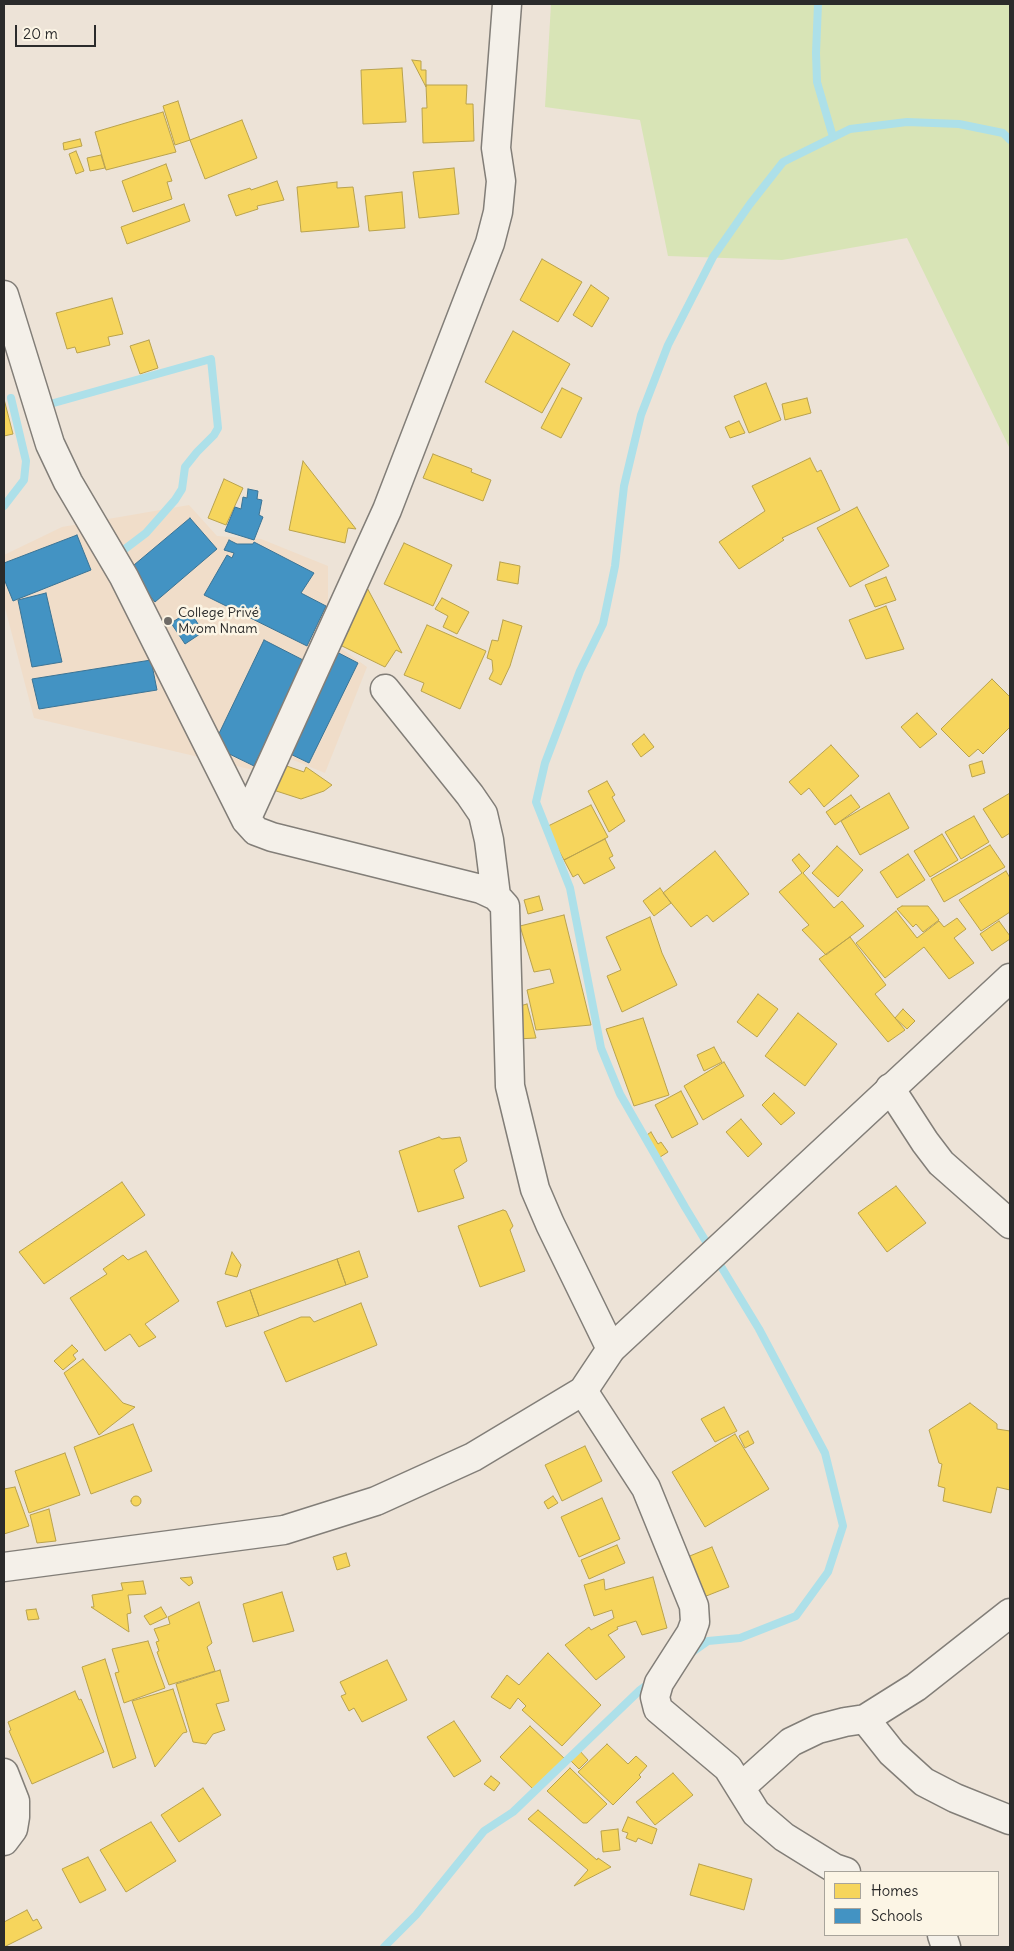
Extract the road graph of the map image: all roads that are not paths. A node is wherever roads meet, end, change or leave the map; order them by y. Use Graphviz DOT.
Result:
graph roads {
  1 [pos="507,4"];
  2 [pos="4,295"];
  3 [pos="385,689"];
  4 [pos="246,820"];
  5 [pos="496,896"];
  6 [pos="1010,978"];
  7 [pos="890,1088"];
  8 [pos="1010,1224"];
  9 [pos="611,1349"];
  10 [pos="583,1391"];
  11 [pos="4,1567"];
  12 [pos="1010,1613"];
  13 [pos="865,1719"];
  14 [pos="4,1773"];
  15 [pos="741,1787"];
  16 [pos="1010,1820"];
  17 [pos="4,1841"];
  18 [pos="843,1871"];
  1 -- 4 [label="street"];
  2 -- 4 [label="street"];
  3 -- 5 [label="street"];
  4 -- 5 [label="street"];
  5 -- 9 [label="street"];
  6 -- 7 [label="street"];
  7 -- 8 [label="street"];
  7 -- 9 [label="street"];
  9 -- 10 [label="street"];
  10 -- 11 [label="street"];
  10 -- 15 [label="street"];
  12 -- 13 [label="street"];
  13 -- 15 [label="street"];
  13 -- 16 [label="street"];
  14 -- 17 [label="street"];
  15 -- 18 [label="street"];
}
